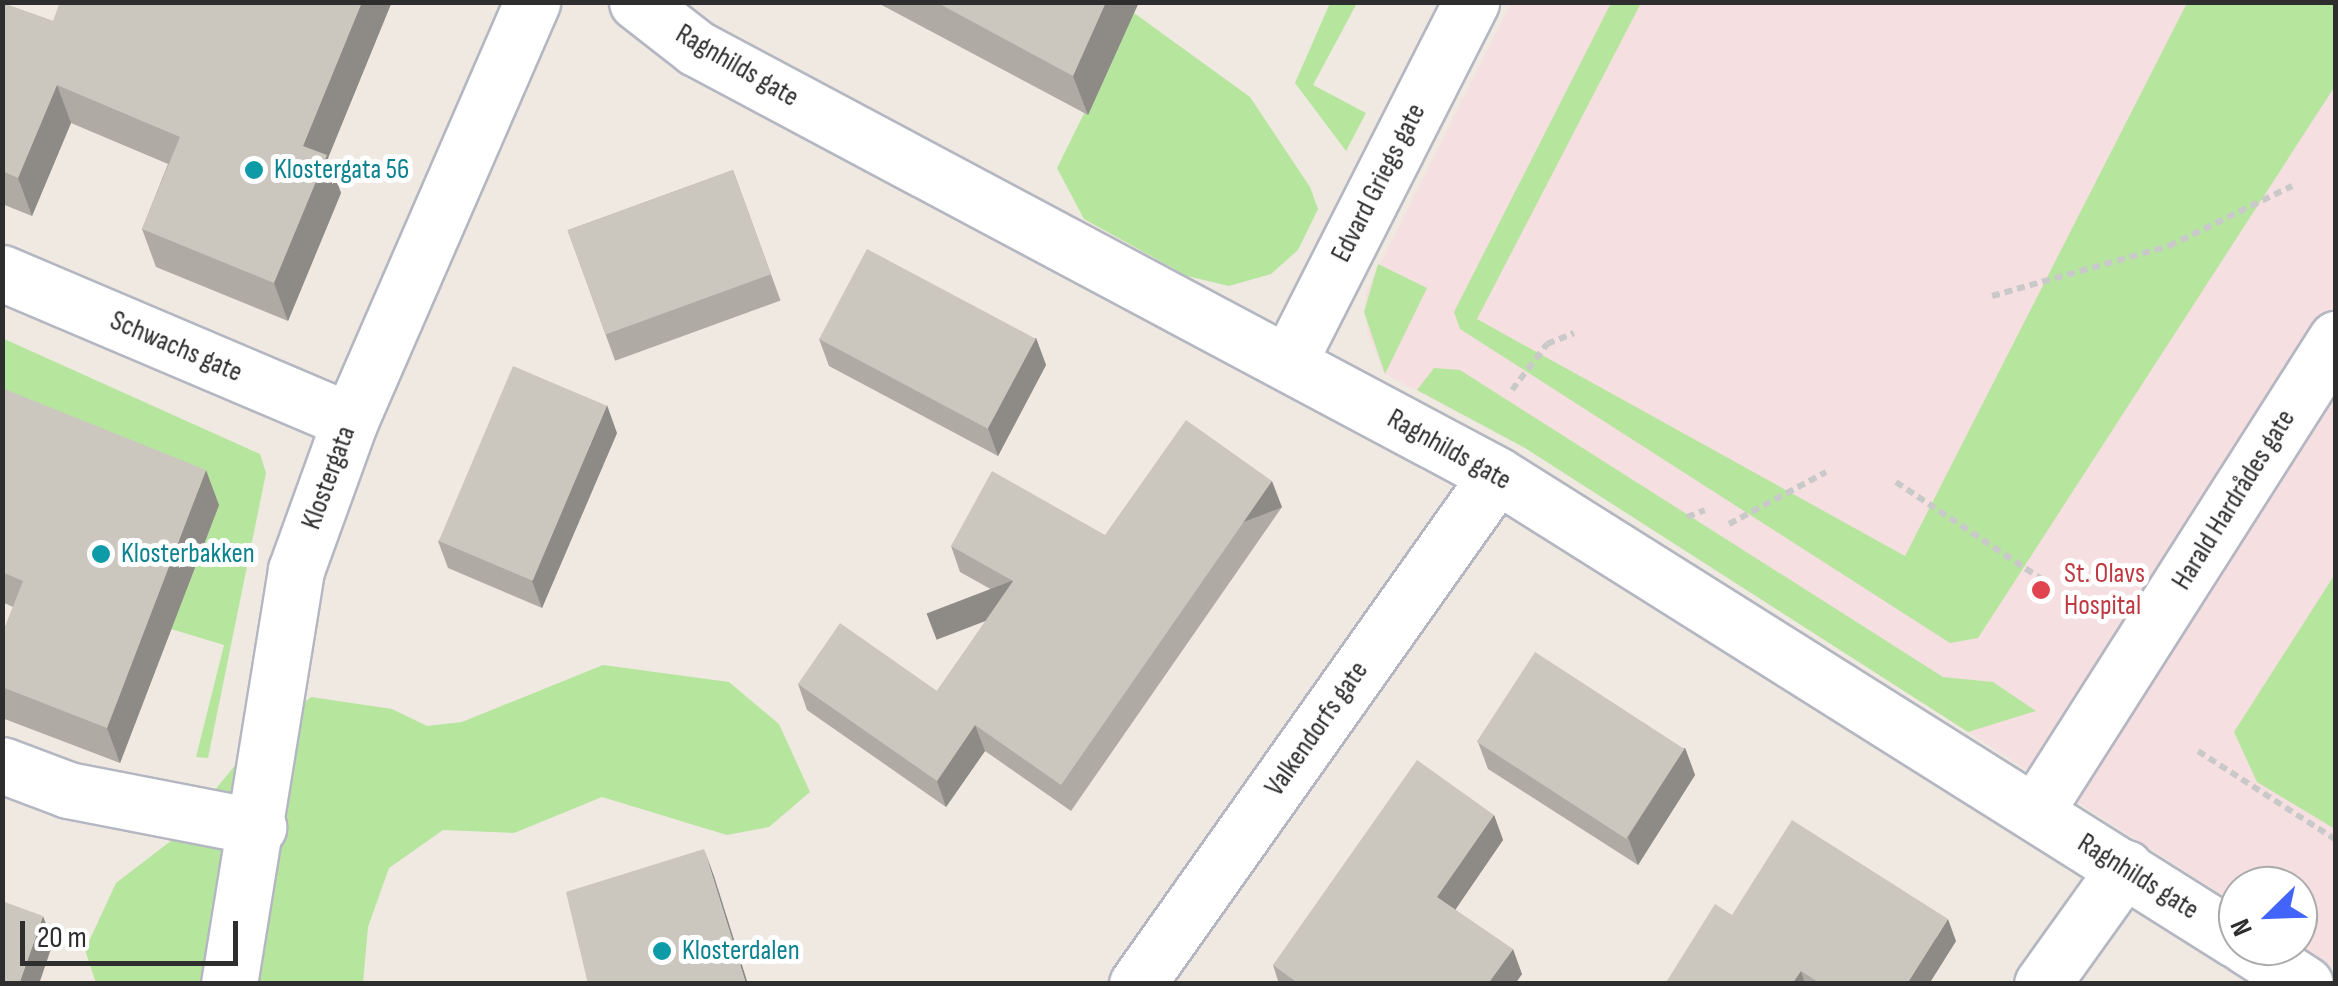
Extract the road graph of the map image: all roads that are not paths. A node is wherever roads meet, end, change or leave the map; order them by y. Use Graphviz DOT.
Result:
graph roads {
  1 [pos="532,2"];
  2 [pos="637,2"];
  3 [pos="1470,2"];
  4 [pos="2,273"];
  5 [pos="2336,339"];
  6 [pos="1288,363"];
  7 [pos="350,421"];
  8 [pos="1497,475"];
  9 [pos="2,766"];
  10 [pos="2035,812"];
  11 [pos="258,827"];
  12 [pos="2125,868"];
  13 [pos="2218,928"];
  14 [pos="2277,966"];
  15 [pos="229,984"];
  16 [pos="1137,984"];
  17 [pos="2042,984"];
  18 [pos="2305,984"];
  1 -- 7 [label="street, Klostergata"];
  2 -- 6 [label="street, Ragnhilds gate"];
  3 -- 6 [label="street, Edvard Griegs gate"];
  4 -- 7 [label="street, Schwachs gate"];
  5 -- 10 [label="street, Harald Hardrådes gate"];
  6 -- 8 [label="street, Ragnhilds gate"];
  7 -- 11 [label="street, Klostergata"];
  8 -- 10 [label="street, Ragnhilds gate"];
  8 -- 16 [label="street, Valkendorfs gate"];
  9 -- 11 [label="street"];
  10 -- 12 [label="street, Ragnhilds gate"];
  11 -- 15 [label="street, Klostergata"];
  12 -- 13 [label="street, Ragnhilds gate"];
  12 -- 17 [label="street"];
  14 -- 18 [label="street"];
}
